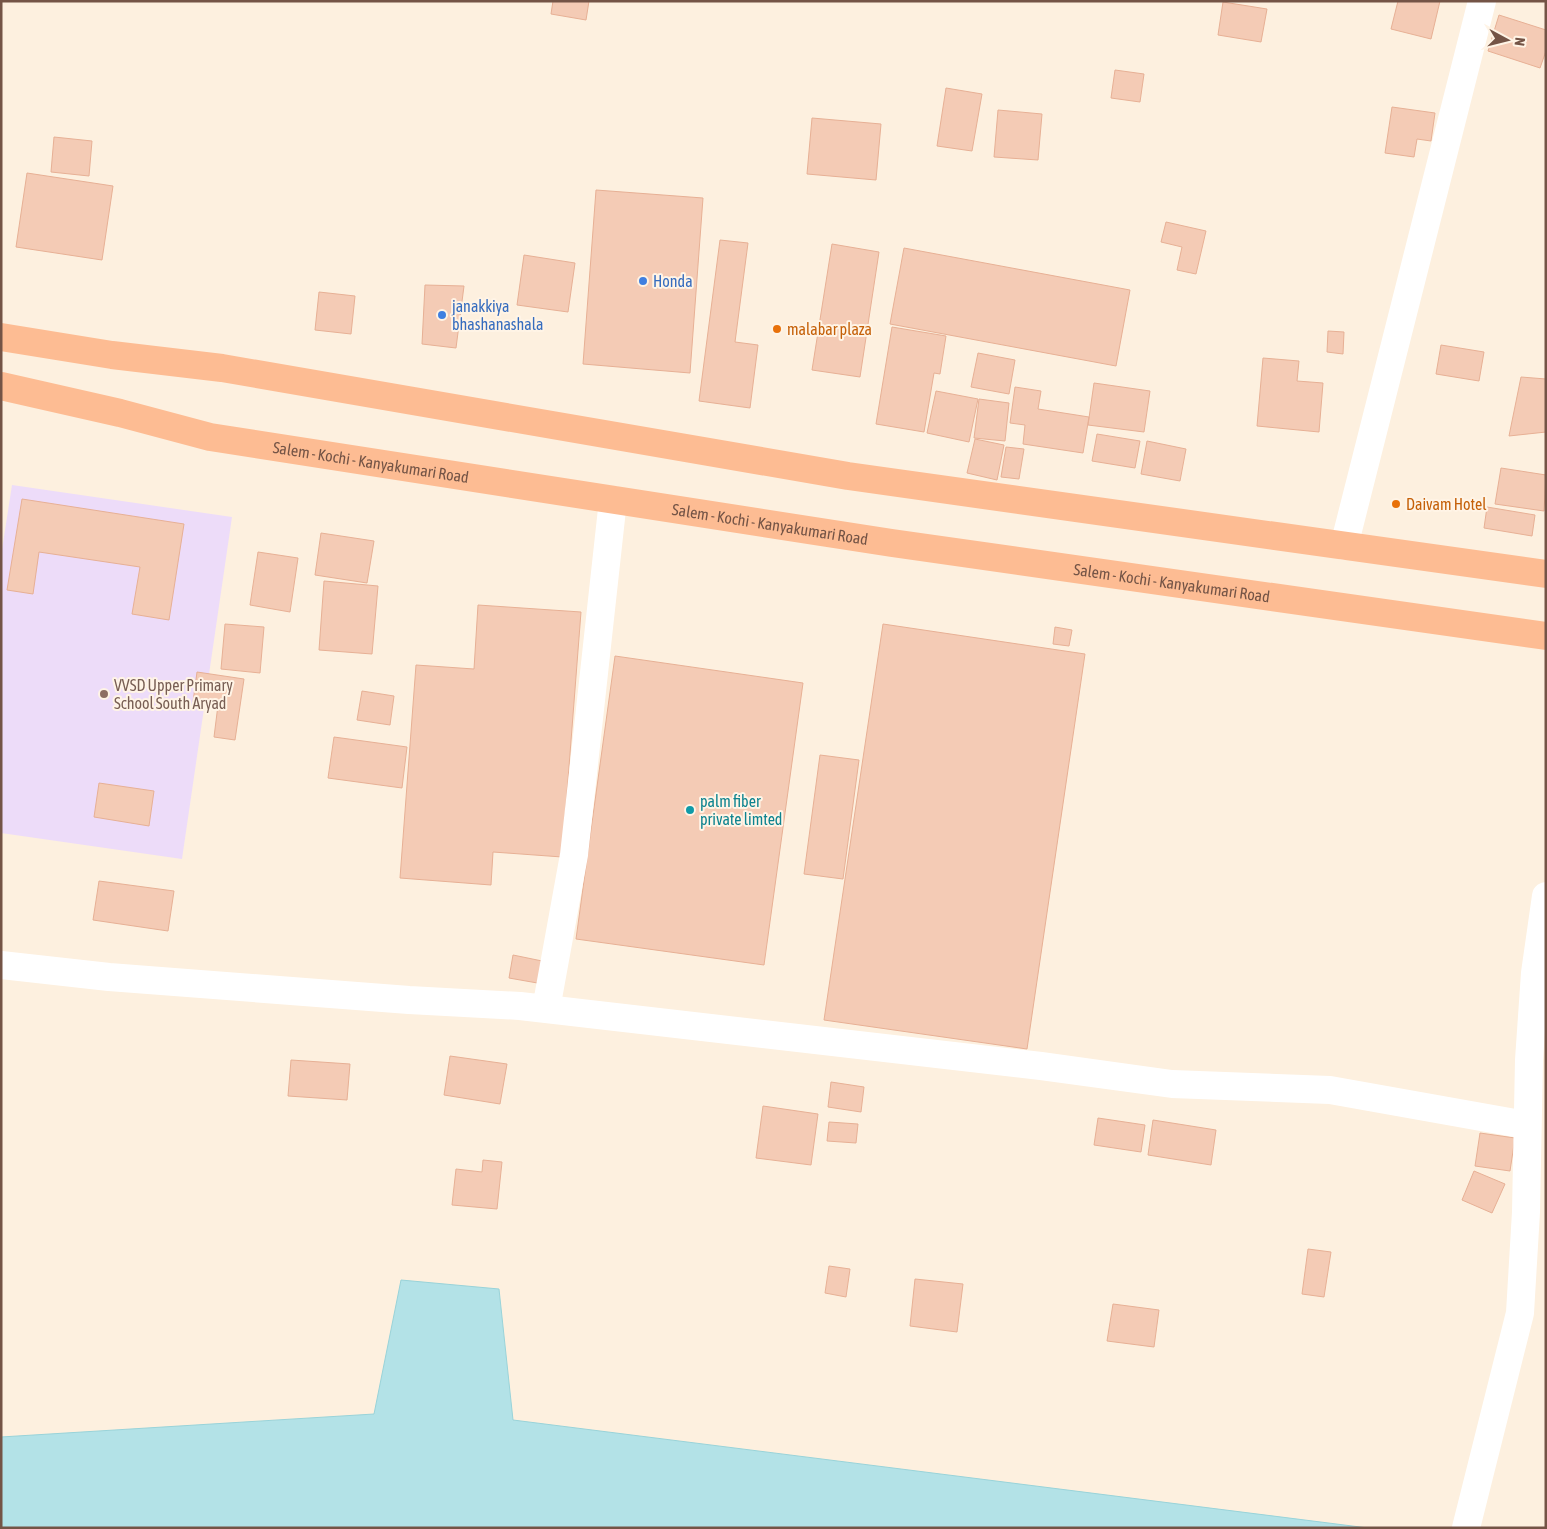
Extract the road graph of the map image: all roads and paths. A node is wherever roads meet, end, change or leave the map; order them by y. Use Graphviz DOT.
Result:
graph roads {
  1 [pos="1482,1"];
  2 [pos="1,336"];
  3 [pos="1,386"];
  4 [pos="613,500"];
  5 [pos="1344,546"];
  6 [pos="1546,574"];
  7 [pos="1546,636"];
  8 [pos="1546,896"];
  9 [pos="1,965"];
  10 [pos="546,1009"];
  11 [pos="1526,1125"];
  12 [pos="1466,1528"];
  1 -- 5 [label="street"];
  2 -- 5 [label="highway"];
  3 -- 4 [label="highway, Salem - Kochi - Kanyakumari Road"];
  4 -- 7 [label="highway, Salem - Kochi - Kanyakumari Road"];
  4 -- 10 [label="street"];
  5 -- 6 [label="highway"];
  8 -- 11 [label="street"];
  9 -- 10 [label="street"];
  10 -- 11 [label="street"];
  11 -- 12 [label="street"];
}
